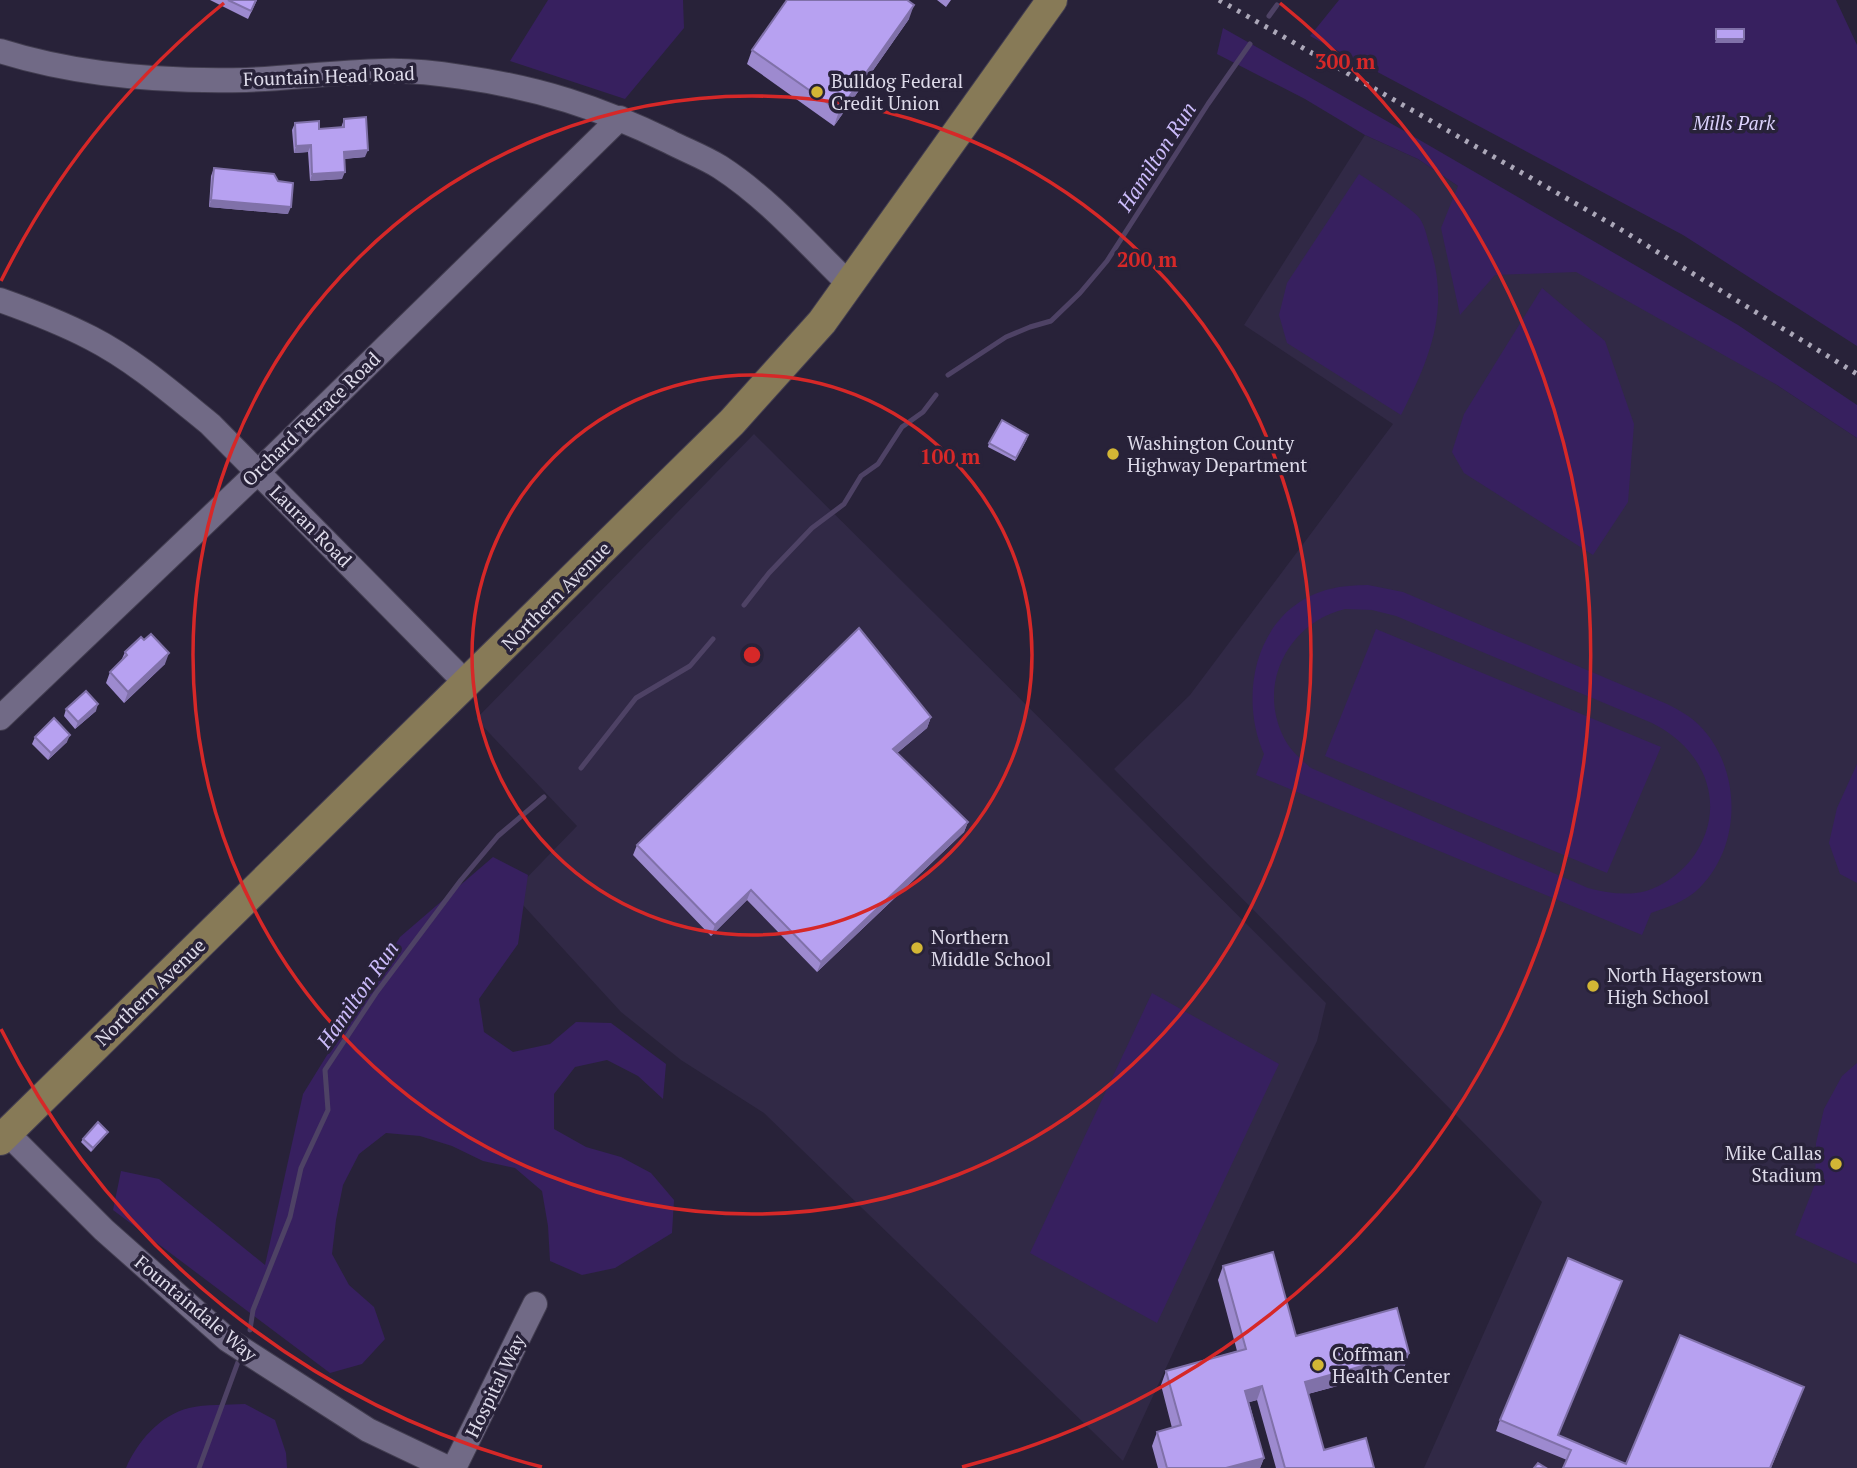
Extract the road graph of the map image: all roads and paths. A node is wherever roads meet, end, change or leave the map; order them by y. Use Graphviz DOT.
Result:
graph roads {
  1 [pos="1052,0"];
  2 [pos="0,51"];
  3 [pos="620,118"];
  4 [pos="849,284"];
  5 [pos="0,300"];
  6 [pos="258,472"];
  7 [pos="467,683"];
  8 [pos="0,718"];
  9 [pos="4,1136"];
  10 [pos="535,1304"];
  11 [pos="448,1468"];
  12 [pos="454,1468"];
  1 -- 4 [label="main road, Northern Avenue"];
  2 -- 3 [label="street, Fountain Head Road"];
  3 -- 4 [label="street, Fountain Head Road"];
  3 -- 6 [label="street, Orchard Terrace Road"];
  4 -- 7 [label="main road, Northern Avenue"];
  5 -- 6 [label="street, Lauran Road"];
  6 -- 7 [label="street, Lauran Road"];
  6 -- 8 [label="street, Orchard Terrace Road"];
  7 -- 9 [label="main road, Northern Avenue"];
  9 -- 11 [label="street, Fountaindale Way"];
  10 -- 12 [label="street, Hospital Way"];
}
